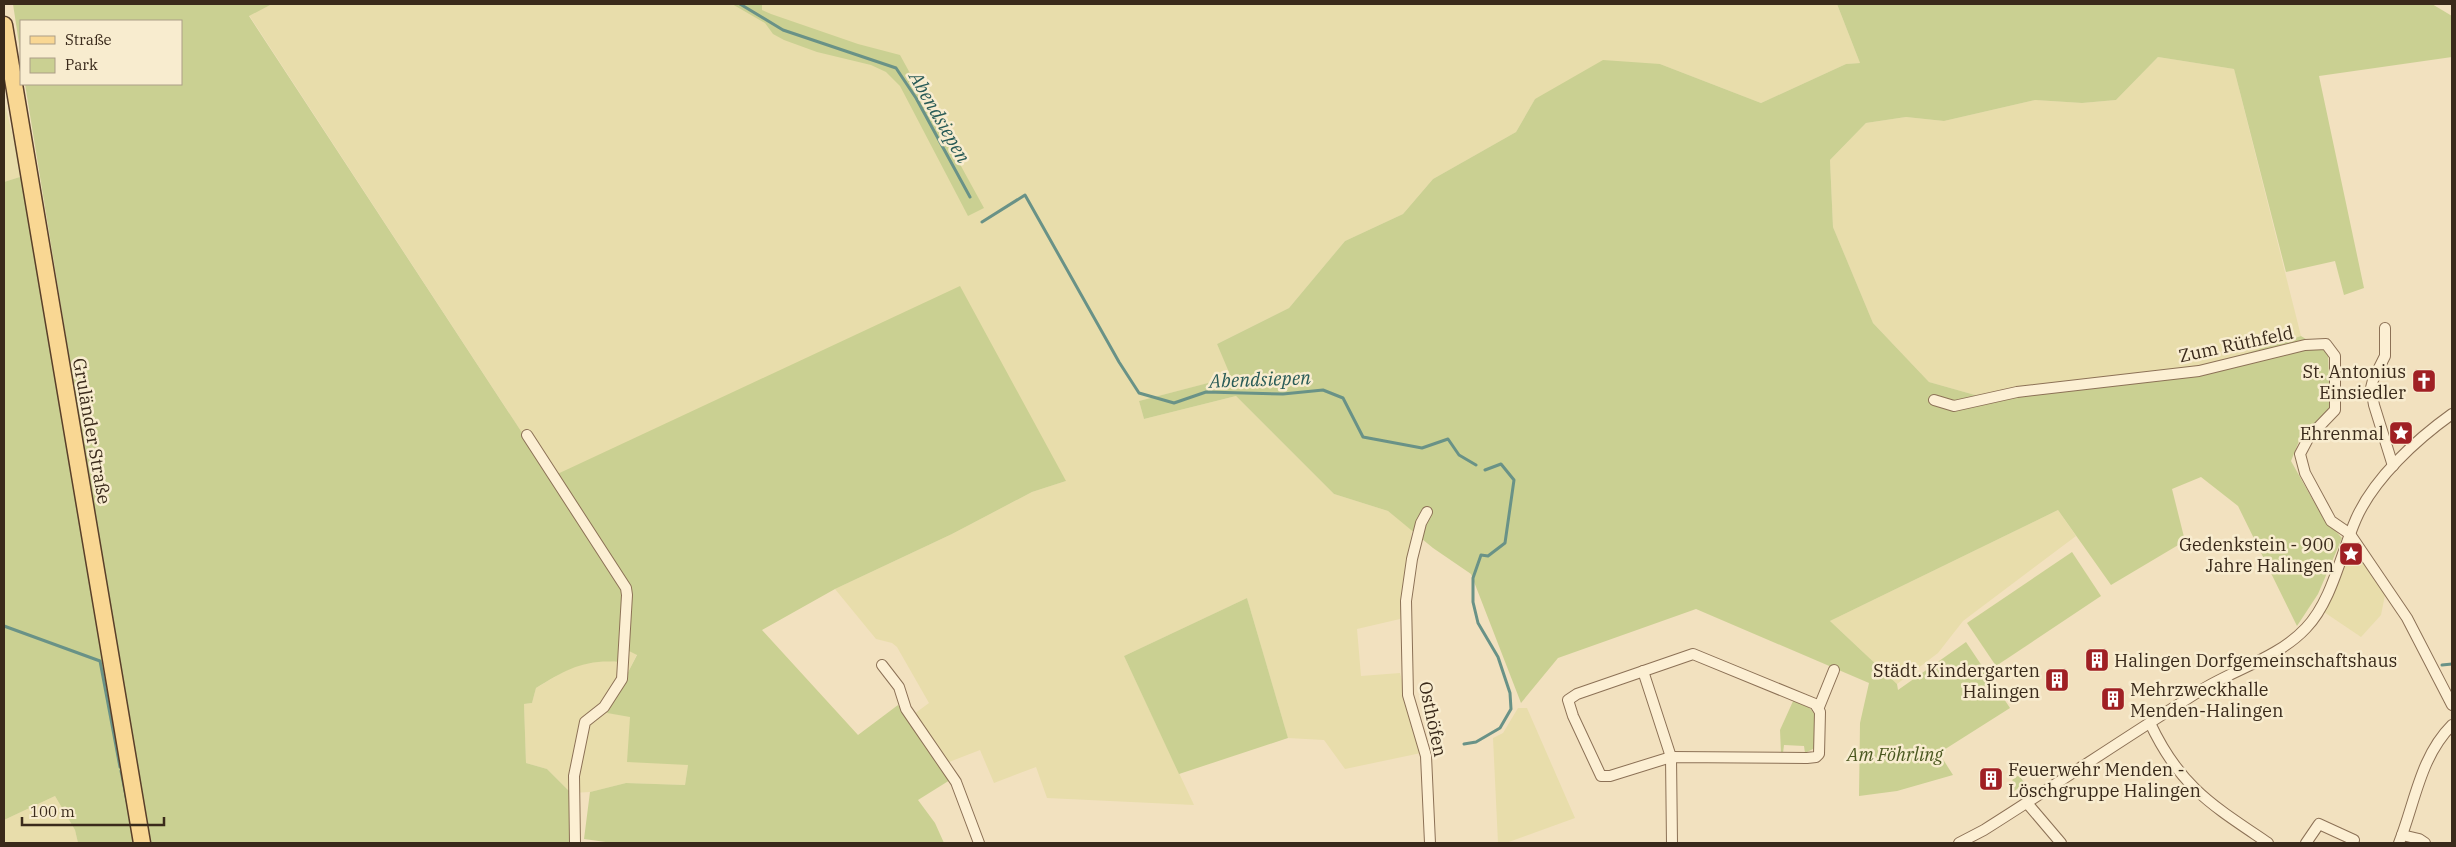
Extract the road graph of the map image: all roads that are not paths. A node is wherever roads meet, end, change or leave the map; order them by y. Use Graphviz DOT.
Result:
graph roads {
  1 [pos="4,25"];
  2 [pos="2384,328"];
  3 [pos="1934,400"];
  4 [pos="2452,414"];
  5 [pos="527,435"];
  6 [pos="2394,466"];
  7 [pos="1427,512"];
  8 [pos="2350,534"];
  9 [pos="882,665"];
  10 [pos="1834,670"];
  11 [pos="1643,671"];
  12 [pos="2452,705"];
  13 [pos="1819,707"];
  14 [pos="2150,723"];
  15 [pos="2452,725"];
  16 [pos="1670,757"];
  17 [pos="2027,803"];
  18 [pos="2400,839"];
  19 [pos="2354,840"];
  20 [pos="142,843"];
  21 [pos="575,843"];
  22 [pos="979,843"];
  23 [pos="1430,843"];
  24 [pos="1672,843"];
  25 [pos="1959,843"];
  26 [pos="2061,843"];
  27 [pos="2268,843"];
  28 [pos="2306,843"];
  29 [pos="2425,843"];
  1 -- 20 [label="main road, Gruländer Straße"];
  2 -- 6 [label="street"];
  3 -- 8 [label="street, Zum Rüthfeld"];
  4 -- 6 [label="street"];
  5 -- 21 [label="street"];
  6 -- 8 [label="street"];
  7 -- 23 [label="street, Osthöfen"];
  8 -- 12 [label="street"];
  8 -- 14 [label="street"];
  9 -- 22 [label="street"];
  10 -- 13 [label="street"];
  11 -- 13 [label="street"];
  11 -- 16 [label="street"];
  11 -- 16 [label="street"];
  13 -- 16 [label="street"];
  14 -- 17 [label="street"];
  14 -- 27 [label="street"];
  15 -- 18 [label="street"];
  16 -- 24 [label="street"];
  17 -- 25 [label="street"];
  17 -- 26 [label="street"];
  18 -- 29 [label="street"];
  19 -- 28 [label="street"];
}
